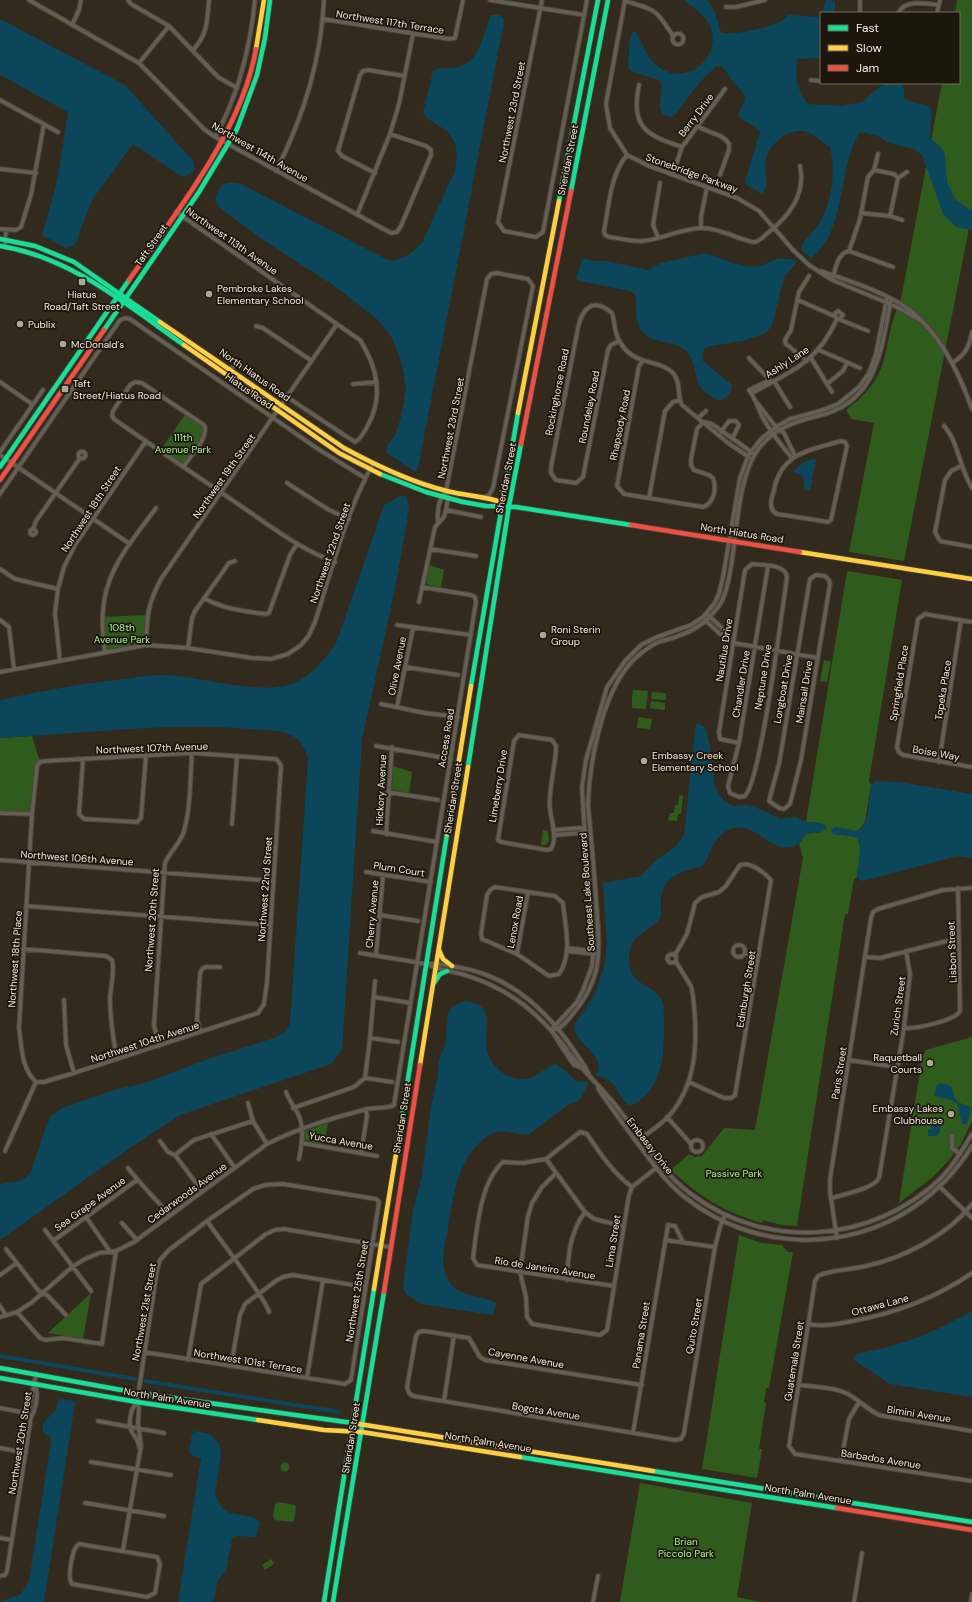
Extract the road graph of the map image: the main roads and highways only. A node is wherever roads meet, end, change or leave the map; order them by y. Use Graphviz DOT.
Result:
graph roads {
  1 [pos="264,0"];
  2 [pos="270,0"];
  3 [pos="598,0"];
  4 [pos="608,0"];
  5 [pos="595,17"];
  6 [pos="604,19"];
  7 [pos="254,60"];
  8 [pos="261,62"];
  9 [pos="159,237"];
  10 [pos="2,239"];
  11 [pos="165,241"];
  12 [pos="3,246"];
  13 [pos="120,293"];
  14 [pos="126,297"];
  15 [pos="116,299"];
  16 [pos="122,303"];
  17 [pos="163,323"];
  18 [pos="159,329"];
  19 [pos="83,347"];
  20 [pos="88,351"];
  21 [pos="59,381"];
  22 [pos="65,385"];
  23 [pos="0,467"];
  24 [pos="0,480"];
  25 [pos="502,504"];
  26 [pos="509,506"];
  27 [pos="972,579"];
  28 [pos="479,638"];
  29 [pos="488,639"];
  30 [pos="453,802"];
  31 [pos="462,803"];
  32 [pos="438,949"];
  33 [pos="452,966"];
  34 [pos="447,971"];
  35 [pos="432,986"];
  36 [pos="0,1368"];
  37 [pos="0,1378"];
  38 [pos="353,1423"];
  39 [pos="363,1424"];
  40 [pos="362,1432"];
  41 [pos="352,1433"];
  42 [pos="747,1485"];
  43 [pos="746,1493"];
  44 [pos="972,1522"];
  45 [pos="972,1530"];
  46 [pos="324,1602"];
  47 [pos="333,1602"];
  1 -- 7 [label="main road, Taft Street"];
  2 -- 8 [label="main road, Taft Street"];
  3 -- 5 [label="main road, Sheridan Street"];
  4 -- 6 [label="main road, Sheridan Street"];
  5 -- 6 [label="main road"];
  5 -- 25 [label="main road, Sheridan Street"];
  6 -- 26 [label="main road, Sheridan Street"];
  7 -- 8 [label="main road"];
  7 -- 9 [label="main road, Taft Street"];
  8 -- 11 [label="main road, Taft Street"];
  9 -- 11 [label="main road"];
  9 -- 13 [label="main road, Taft Street"];
  10 -- 13 [label="main road, North Hiatus Road"];
  11 -- 14 [label="main road, Taft Street"];
  12 -- 15 [label="main road, North Hiatus Road"];
  13 -- 14 [label="main road, North Hiatus Road"];
  13 -- 15 [label="main road, Taft Street"];
  14 -- 16 [label="main road, Taft Street"];
  14 -- 17 [label="main road, North Hiatus Road"];
  15 -- 16 [label="main road, North Hiatus Road"];
  15 -- 19 [label="main road, Taft Street"];
  16 -- 18 [label="main road, North Hiatus Road"];
  16 -- 20 [label="main road, Taft Street"];
  17 -- 18 [label="main road"];
  17 -- 25 [label="main road, North Hiatus Road"];
  18 -- 25 [label="main road, North Hiatus Road"];
  19 -- 20 [label="main road"];
  19 -- 21 [label="main road, Taft Street"];
  20 -- 22 [label="main road, Taft Street"];
  21 -- 22 [label="main road"];
  21 -- 23 [label="main road, Taft Street"];
  22 -- 24 [label="main road, Taft Street"];
  25 -- 26 [label="main road, North Hiatus Road"];
  25 -- 28 [label="main road, Sheridan Street"];
  26 -- 27 [label="main road, North Hiatus Road"];
  26 -- 29 [label="main road, Sheridan Street"];
  28 -- 29 [label="main road"];
  28 -- 30 [label="main road, Sheridan Street"];
  29 -- 31 [label="main road, Sheridan Street"];
  30 -- 31 [label="main road"];
  30 -- 38 [label="main road, Sheridan Street"];
  31 -- 32 [label="main road, Sheridan Street"];
  32 -- 33 [label="main road"];
  32 -- 35 [label="main road, Sheridan Street"];
  34 -- 35 [label="main road"];
  35 -- 39 [label="main road, Sheridan Street"];
  36 -- 38 [label="main road, North Palm Avenue"];
  37 -- 41 [label="main road, North Palm Avenue"];
  38 -- 39 [label="main road, North Palm Avenue"];
  38 -- 41 [label="main road, Sheridan Street"];
  39 -- 40 [label="main road, Sheridan Street"];
  39 -- 42 [label="main road, North Palm Avenue"];
  40 -- 41 [label="main road, North Palm Avenue"];
  40 -- 43 [label="main road, North Palm Avenue"];
  40 -- 47 [label="main road, Sheridan Street"];
  41 -- 46 [label="main road, Sheridan Street"];
  42 -- 43 [label="main road"];
  42 -- 44 [label="main road, North Palm Avenue"];
  43 -- 45 [label="main road, North Palm Avenue"];
}
